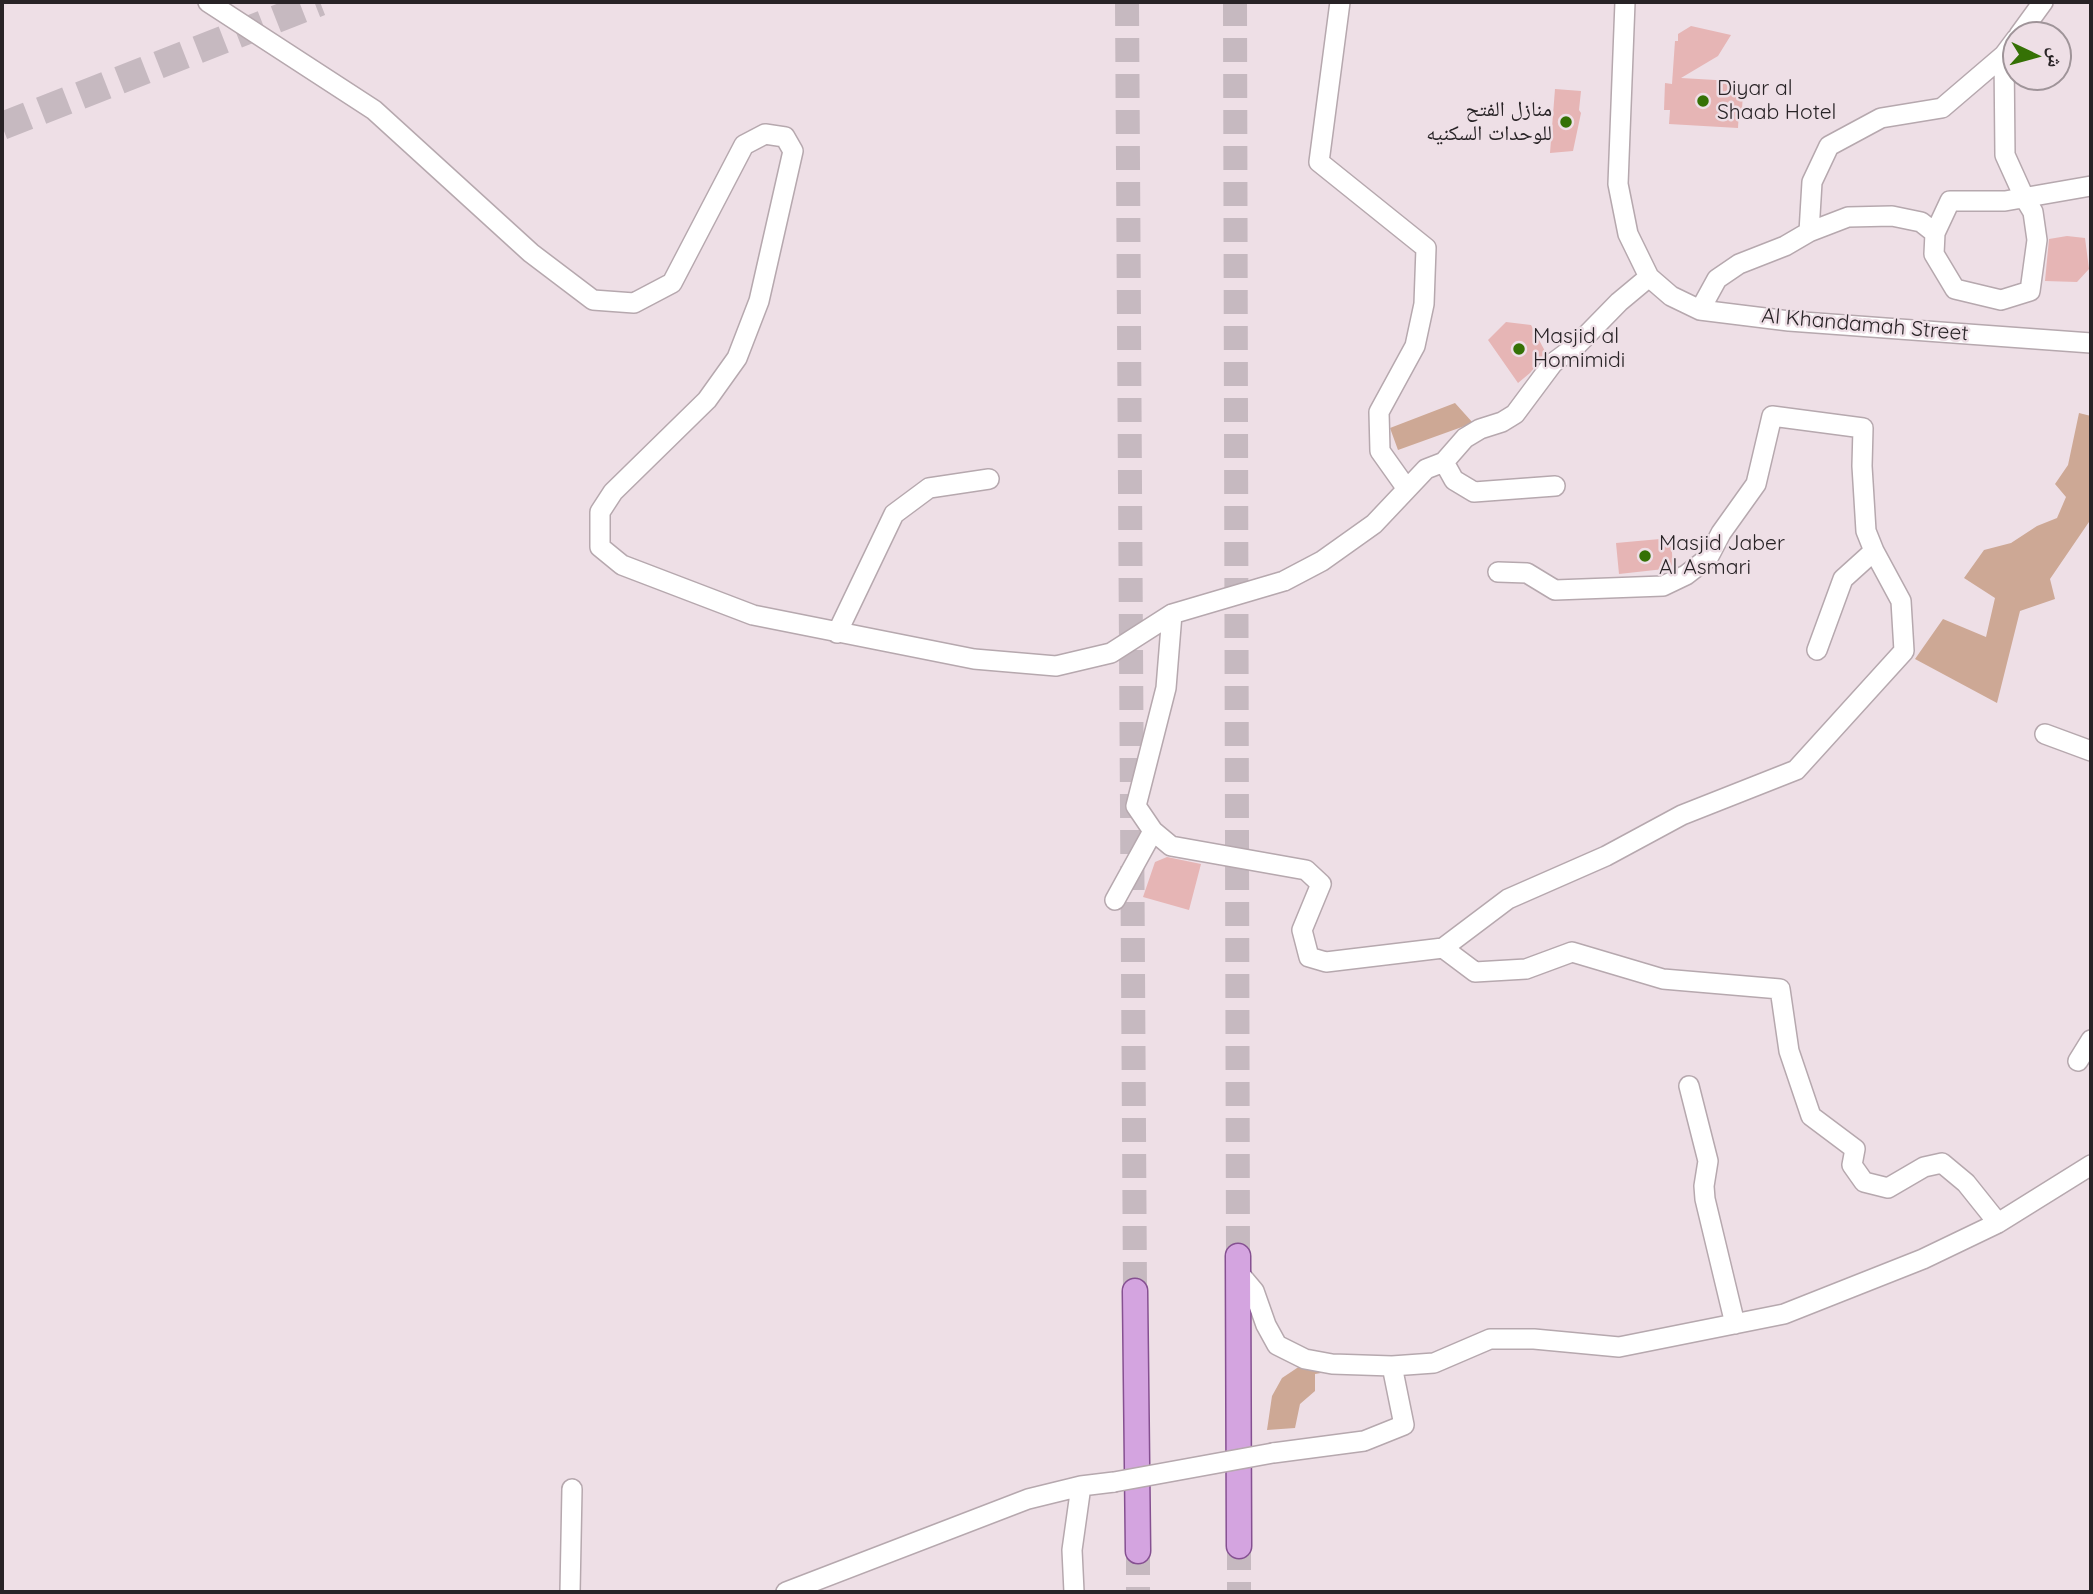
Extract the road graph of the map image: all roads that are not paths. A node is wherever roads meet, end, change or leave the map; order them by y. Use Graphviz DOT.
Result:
graph roads {
  1 [pos="208,2"];
  2 [pos="1340,2"];
  3 [pos="1625,2"];
  4 [pos="2043,2"];
  5 [pos="2029,21"];
  6 [pos="2002,53"];
  7 [pos="2010,91"];
  8 [pos="2091,186"];
  9 [pos="2024,197"];
  10 [pos="1809,232"];
  11 [pos="1935,233"];
  12 [pos="1649,277"];
  13 [pos="1700,310"];
  14 [pos="2091,343"];
  15 [pos="1444,462"];
  16 [pos="989,479"];
  17 [pos="1555,486"];
  18 [pos="1407,489"];
  19 [pos="1874,551"];
  20 [pos="1498,572"];
  21 [pos="1172,614"];
  22 [pos="836,633"];
  23 [pos="1818,650"];
  24 [pos="2045,734"];
  25 [pos="2091,751"];
  26 [pos="1153,831"];
  27 [pos="1115,900"];
  28 [pos="1443,948"];
  29 [pos="2091,1040"];
  30 [pos="2078,1061"];
  31 [pos="1689,1086"];
  32 [pos="2091,1165"];
  33 [pos="1998,1223"];
  34 [pos="1238,1264"];
  35 [pos="1135,1291"];
  36 [pos="1735,1324"];
  37 [pos="1392,1366"];
  38 [pos="1081,1486"];
  39 [pos="572,1489"];
  40 [pos="1239,1546"];
  41 [pos="1138,1551"];
  42 [pos="570,1592"];
  43 [pos="786,1592"];
  44 [pos="1074,1592"];
  1 -- 22 [label="street"];
  2 -- 18 [label="street"];
  3 -- 12 [label="street"];
  4 -- 5 [label="street"];
  6 -- 10 [label="street"];
  7 -- 9 [label="street"];
  8 -- 9 [label="street"];
  9 -- 11 [label="street"];
  9 -- 11 [label="street"];
  10 -- 11 [label="street"];
  10 -- 13 [label="street"];
  12 -- 13 [label="street, Al Khandamah Street"];
  12 -- 15 [label="street"];
  13 -- 14 [label="street, Al Khandamah Street"];
  15 -- 17 [label="street"];
  15 -- 18 [label="street"];
  16 -- 22 [label="street"];
  18 -- 21 [label="street"];
  19 -- 20 [label="street"];
  19 -- 23 [label="street"];
  19 -- 28 [label="street"];
  21 -- 22 [label="street"];
  21 -- 26 [label="street"];
  24 -- 25 [label="street"];
  26 -- 27 [label="street"];
  26 -- 28 [label="street"];
  28 -- 33 [label="street"];
  29 -- 30 [label="street"];
  31 -- 36 [label="street"];
  32 -- 33 [label="street"];
  33 -- 36 [label="street"];
  34 -- 37 [label="street"];
  34 -- 40 [label="main road"];
  35 -- 41 [label="main road"];
  36 -- 37 [label="street"];
  37 -- 38 [label="street, bridge"];
  38 -- 43 [label="street"];
  38 -- 44 [label="street"];
  39 -- 42 [label="street"];
}
